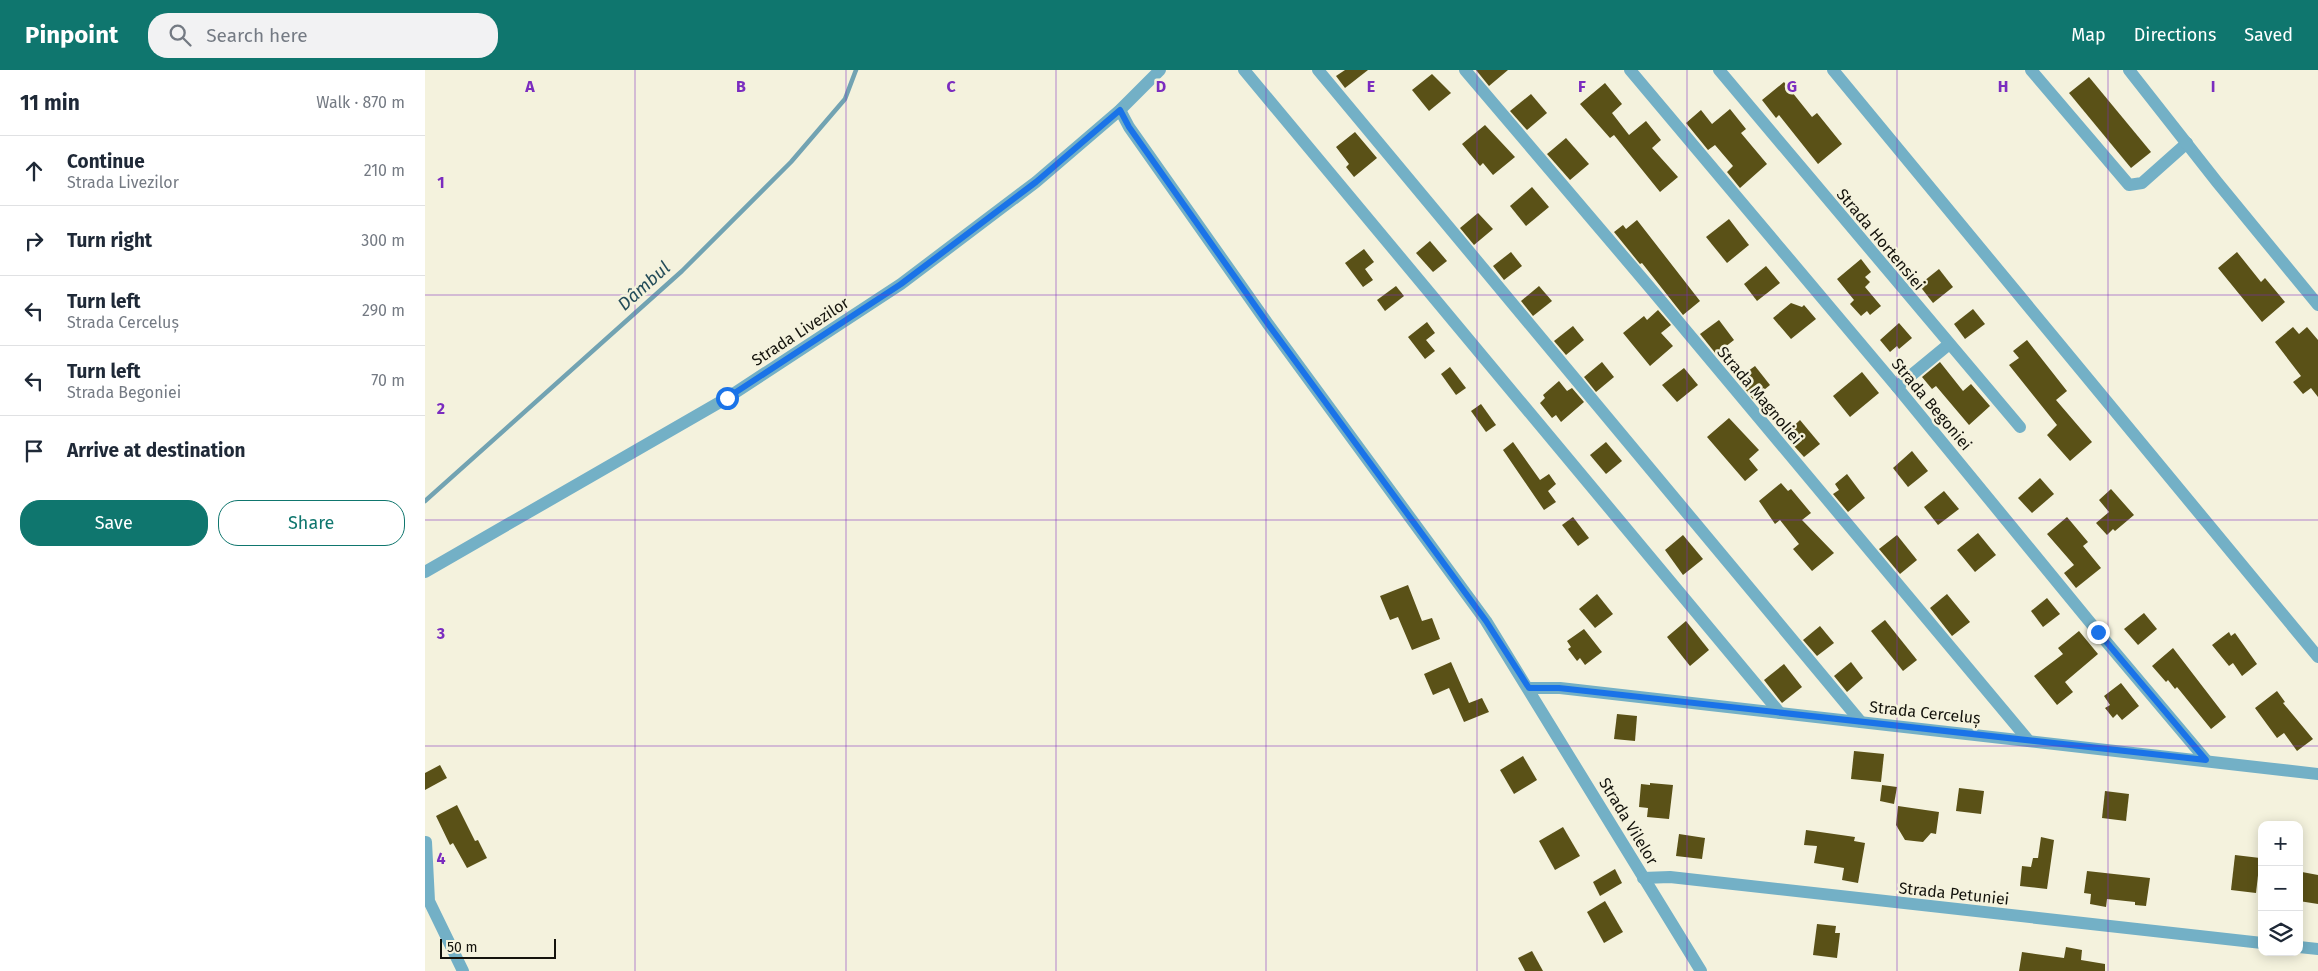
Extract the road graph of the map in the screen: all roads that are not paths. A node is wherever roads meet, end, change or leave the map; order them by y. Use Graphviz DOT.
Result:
graph roads {
  1 [pos="1160,70"];
  2 [pos="1244,70"];
  3 [pos="1318,70"];
  4 [pos="1465,70"];
  5 [pos="1630,70"];
  6 [pos="1719,70"];
  7 [pos="1833,70"];
  8 [pos="2031,70"];
  9 [pos="2129,70"];
  10 [pos="1120,110"];
  11 [pos="2187,143"];
  12 [pos="2318,305"];
  13 [pos="1948,345"];
  14 [pos="1897,387"];
  15 [pos="2020,428"];
  16 [pos="425,572"];
  17 [pos="2318,657"];
  18 [pos="1529,688"];
  19 [pos="1779,713"];
  20 [pos="1861,722"];
  21 [pos="2029,741"];
  22 [pos="2206,760"];
  23 [pos="2318,774"];
  24 [pos="426,842"];
  25 [pos="1643,878"];
  26 [pos="2258,942"];
  27 [pos="2303,947"];
  28 [pos="2318,949"];
  29 [pos="463,971"];
  30 [pos="1701,971"];
  1 -- 10 [label="street, Strada Livezilor"];
  2 -- 19 [label="street"];
  3 -- 20 [label="street"];
  4 -- 21 [label="street, Strada Magnoliei"];
  5 -- 14 [label="street, Strada Begoniei"];
  6 -- 13 [label="street, Strada Hortensiei"];
  7 -- 17 [label="street"];
  8 -- 11 [label="street"];
  9 -- 11 [label="street"];
  10 -- 16 [label="street, Strada Livezilor"];
  10 -- 18 [label="street, Strada Vilelor"];
  11 -- 12 [label="street"];
  13 -- 14 [label="street"];
  13 -- 15 [label="street, Strada Hortensiei"];
  14 -- 22 [label="street, Strada Begoniei"];
  18 -- 19 [label="street, Strada Cerceluș"];
  18 -- 25 [label="street, Strada Vilelor"];
  19 -- 20 [label="street, Strada Cerceluș"];
  20 -- 21 [label="street, Strada Cerceluș"];
  21 -- 22 [label="street, Strada Cerceluș"];
  22 -- 23 [label="street, Strada Cerceluș"];
  24 -- 29 [label="street"];
  25 -- 26 [label="street, Strada Petuniei"];
  25 -- 30 [label="street, Strada Vilelor"];
  27 -- 28 [label="street"];
}
